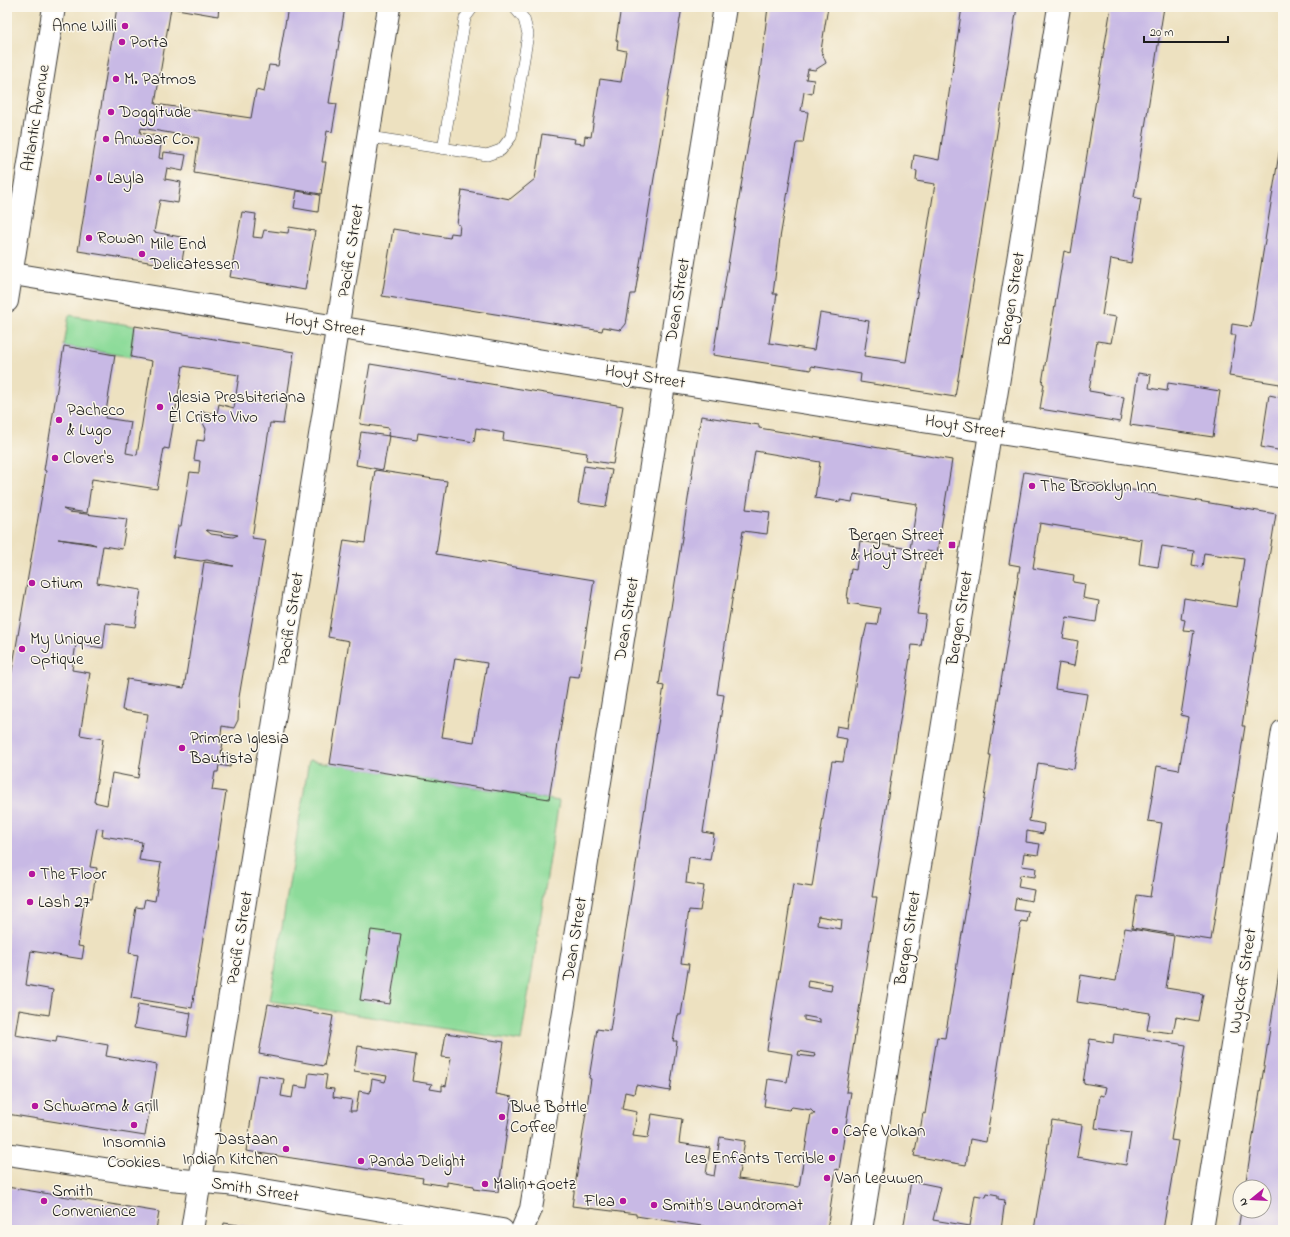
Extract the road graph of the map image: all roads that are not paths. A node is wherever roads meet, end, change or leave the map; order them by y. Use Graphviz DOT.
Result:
graph roads {
  1 [pos="54,7"];
  2 [pos="390,7"];
  3 [pos="473,7"];
  4 [pos="514,7"];
  5 [pos="725,7"];
  6 [pos="1059,7"];
  7 [pos="369,137"];
  8 [pos="443,149"];
  9 [pos="9,273"];
  10 [pos="7,301"];
  11 [pos="338,327"];
  12 [pos="665,380"];
  13 [pos="991,431"];
  14 [pos="1283,477"];
  15 [pos="1283,731"];
  16 [pos="7,1154"];
  17 [pos="200,1182"];
  18 [pos="192,1230"];
  19 [pos="502,1230"];
  20 [pos="522,1230"];
  21 [pos="861,1230"];
  22 [pos="1202,1230"];
  1 -- 9 [label="street, Atlantic Avenue"];
  2 -- 7 [label="street, Pacific Street"];
  3 -- 8 [label="lane"];
  4 -- 8 [label="lane"];
  5 -- 12 [label="street, Dean Street"];
  6 -- 13 [label="street, Bergen Street"];
  7 -- 8 [label="lane"];
  7 -- 11 [label="street, Pacific Street"];
  9 -- 10 [label="street, Atlantic Avenue"];
  9 -- 11 [label="street, Hoyt Street"];
  11 -- 12 [label="street, Hoyt Street"];
  11 -- 17 [label="street, Pacific Street"];
  12 -- 13 [label="street, Hoyt Street"];
  12 -- 20 [label="street, Dean Street"];
  13 -- 14 [label="street, Hoyt Street"];
  13 -- 21 [label="street, Bergen Street"];
  15 -- 22 [label="street, Wyckoff Street"];
  16 -- 17 [label="street, Smith Street"];
  17 -- 18 [label="street, Pacific Street"];
  17 -- 19 [label="street, Smith Street"];
}
